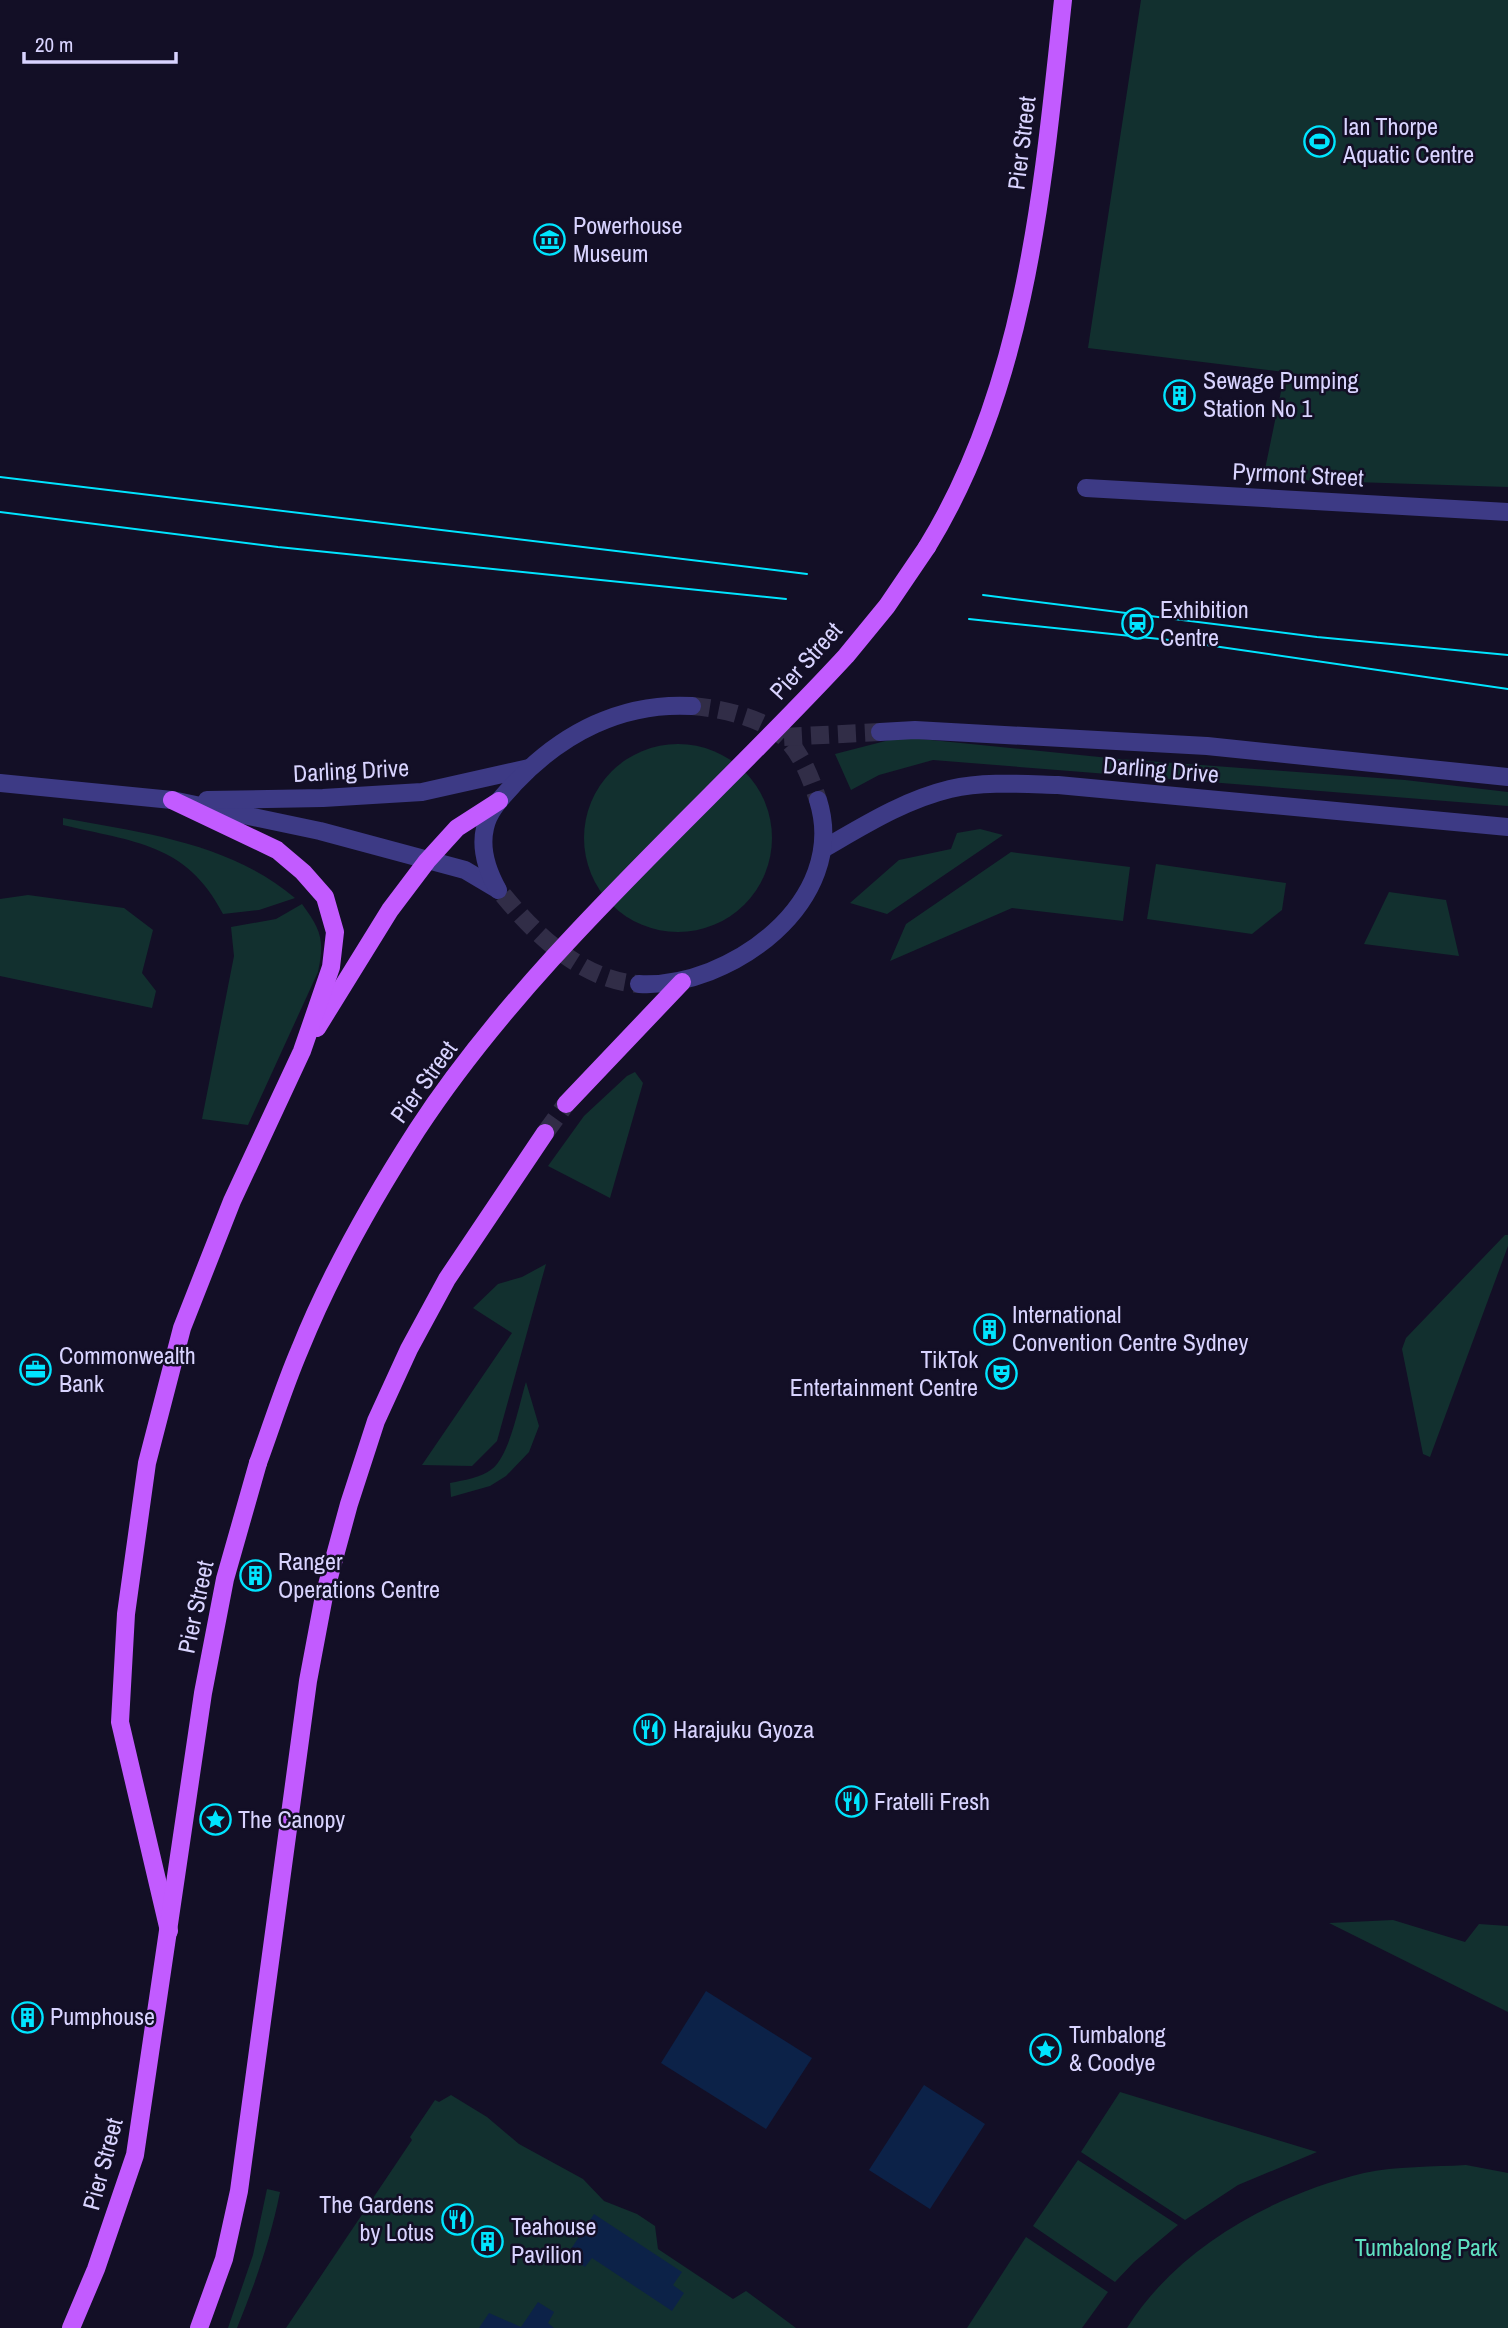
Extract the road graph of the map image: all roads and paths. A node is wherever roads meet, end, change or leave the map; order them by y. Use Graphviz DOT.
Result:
graph roads {
  1 [pos="1063,0"];
  2 [pos="1086,488"];
  3 [pos="1508,512"];
  4 [pos="692,706"];
  5 [pos="880,732"];
  6 [pos="529,768"];
  7 [pos="1508,777"];
  8 [pos="0,782"];
  9 [pos="173,800"];
  10 [pos="818,800"];
  11 [pos="499,801"];
  12 [pos="1508,827"];
  13 [pos="823,849"];
  14 [pos="427,861"];
  15 [pos="682,982"];
  16 [pos="639,984"];
  17 [pos="302,1051"];
  18 [pos="566,1104"];
  19 [pos="545,1133"];
  20 [pos="169,1931"];
  21 [pos="71,2328"];
  22 [pos="199,2328"];
  1 -- 20 [label="main road, Pier Street, bridge"];
  2 -- 3 [label="street, Pyrmont Street"];
  4 -- 6 [label="street"];
  5 -- 7 [label="street, Darling Drive"];
  6 -- 9 [label="street, Darling Drive"];
  6 -- 11 [label="street"];
  8 -- 9 [label="street, Darling Drive"];
  9 -- 14 [label="street, Darling Drive"];
  9 -- 17 [label="main road"];
  10 -- 13 [label="street"];
  11 -- 14 [label="main road"];
  11 -- 14 [label="street, Darling Drive"];
  12 -- 13 [label="street, Darling Drive"];
  13 -- 15 [label="street"];
  14 -- 17 [label="main road"];
  15 -- 16 [label="street"];
  15 -- 18 [label="main road"];
  17 -- 20 [label="main road"];
  19 -- 22 [label="main road"];
  20 -- 21 [label="main road, Pier Street"];
}
